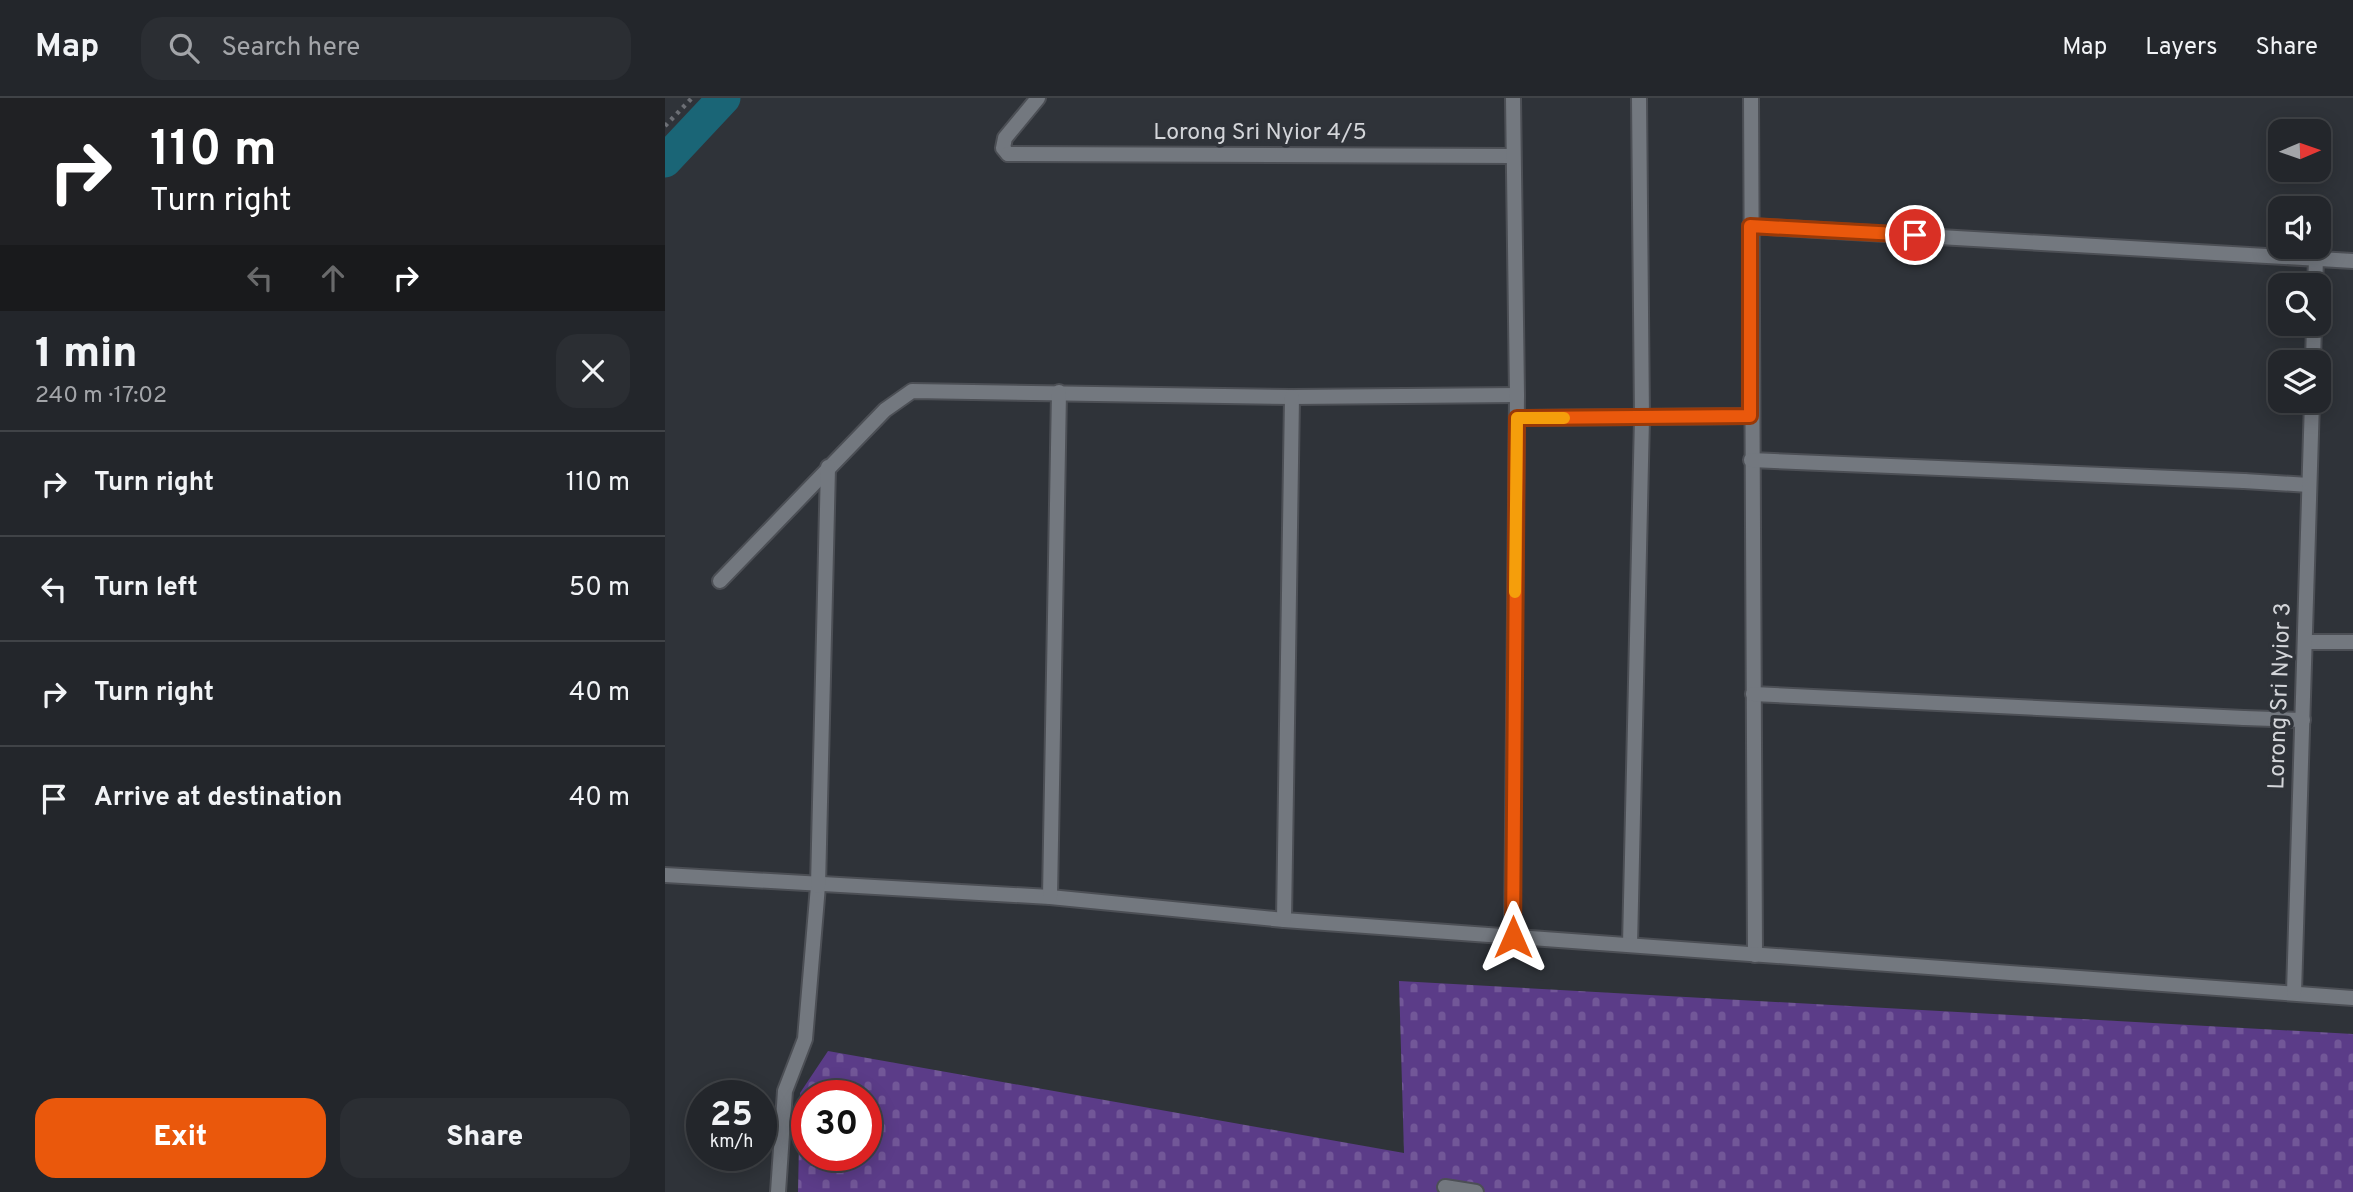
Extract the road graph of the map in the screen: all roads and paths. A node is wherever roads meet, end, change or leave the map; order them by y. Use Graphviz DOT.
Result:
graph roads {
  1 [pos="692,98"];
  2 [pos="1038,98"];
  3 [pos="1513,98"];
  4 [pos="1639,98"];
  5 [pos="1751,98"];
  6 [pos="665,126"];
  7 [pos="1513,156"];
  8 [pos="1750,226"];
  9 [pos="2316,260"];
  10 [pos="2353,261"];
  11 [pos="2315,273"];
  12 [pos="1059,393"];
  13 [pos="1517,395"];
  14 [pos="1292,397"];
  15 [pos="2312,413"];
  16 [pos="1750,416"];
  17 [pos="1517,418"];
  18 [pos="1642,418"];
  19 [pos="1751,460"];
  20 [pos="828,467"];
  21 [pos="2309,485"];
  22 [pos="720,581"];
  23 [pos="2305,642"];
  24 [pos="2353,642"];
  25 [pos="1753,694"];
  26 [pos="2303,720"];
  27 [pos="665,875"];
  28 [pos="818,886"];
  29 [pos="1050,897"];
  30 [pos="1284,920"];
  31 [pos="1513,937"];
  32 [pos="1630,945"];
  33 [pos="1755,955"];
  34 [pos="2294,993"];
  35 [pos="2353,998"];
  36 [pos="1445,1187"];
  37 [pos="778,1192"];
  38 [pos="1476,1192"];
  1 -- 6 [label="path"];
  2 -- 7 [label="street, Lorong Sri Nyior 4/5"];
  3 -- 7 [label="street"];
  4 -- 18 [label="street"];
  5 -- 8 [label="street"];
  7 -- 13 [label="street"];
  8 -- 9 [label="street"];
  8 -- 16 [label="street"];
  9 -- 10 [label="street"];
  9 -- 11 [label="street"];
  12 -- 14 [label="street"];
  12 -- 20 [label="street"];
  12 -- 29 [label="street"];
  13 -- 14 [label="street"];
  13 -- 17 [label="street"];
  14 -- 30 [label="street"];
  15 -- 21 [label="street, Lorong Sri Nyior 3"];
  16 -- 18 [label="street"];
  16 -- 19 [label="street"];
  17 -- 18 [label="street"];
  17 -- 31 [label="street"];
  18 -- 32 [label="street"];
  19 -- 21 [label="street"];
  19 -- 25 [label="street"];
  20 -- 22 [label="street"];
  20 -- 28 [label="street"];
  21 -- 23 [label="street, Lorong Sri Nyior 3"];
  23 -- 24 [label="street"];
  23 -- 26 [label="street, Lorong Sri Nyior 3"];
  25 -- 26 [label="street"];
  25 -- 33 [label="street"];
  26 -- 34 [label="street, Lorong Sri Nyior 3"];
  27 -- 28 [label="street"];
  28 -- 29 [label="street"];
  28 -- 37 [label="street"];
  29 -- 30 [label="street"];
  30 -- 31 [label="street"];
  31 -- 32 [label="street"];
  32 -- 33 [label="street"];
  33 -- 34 [label="street"];
  34 -- 35 [label="street"];
  36 -- 38 [label="street"];
}
